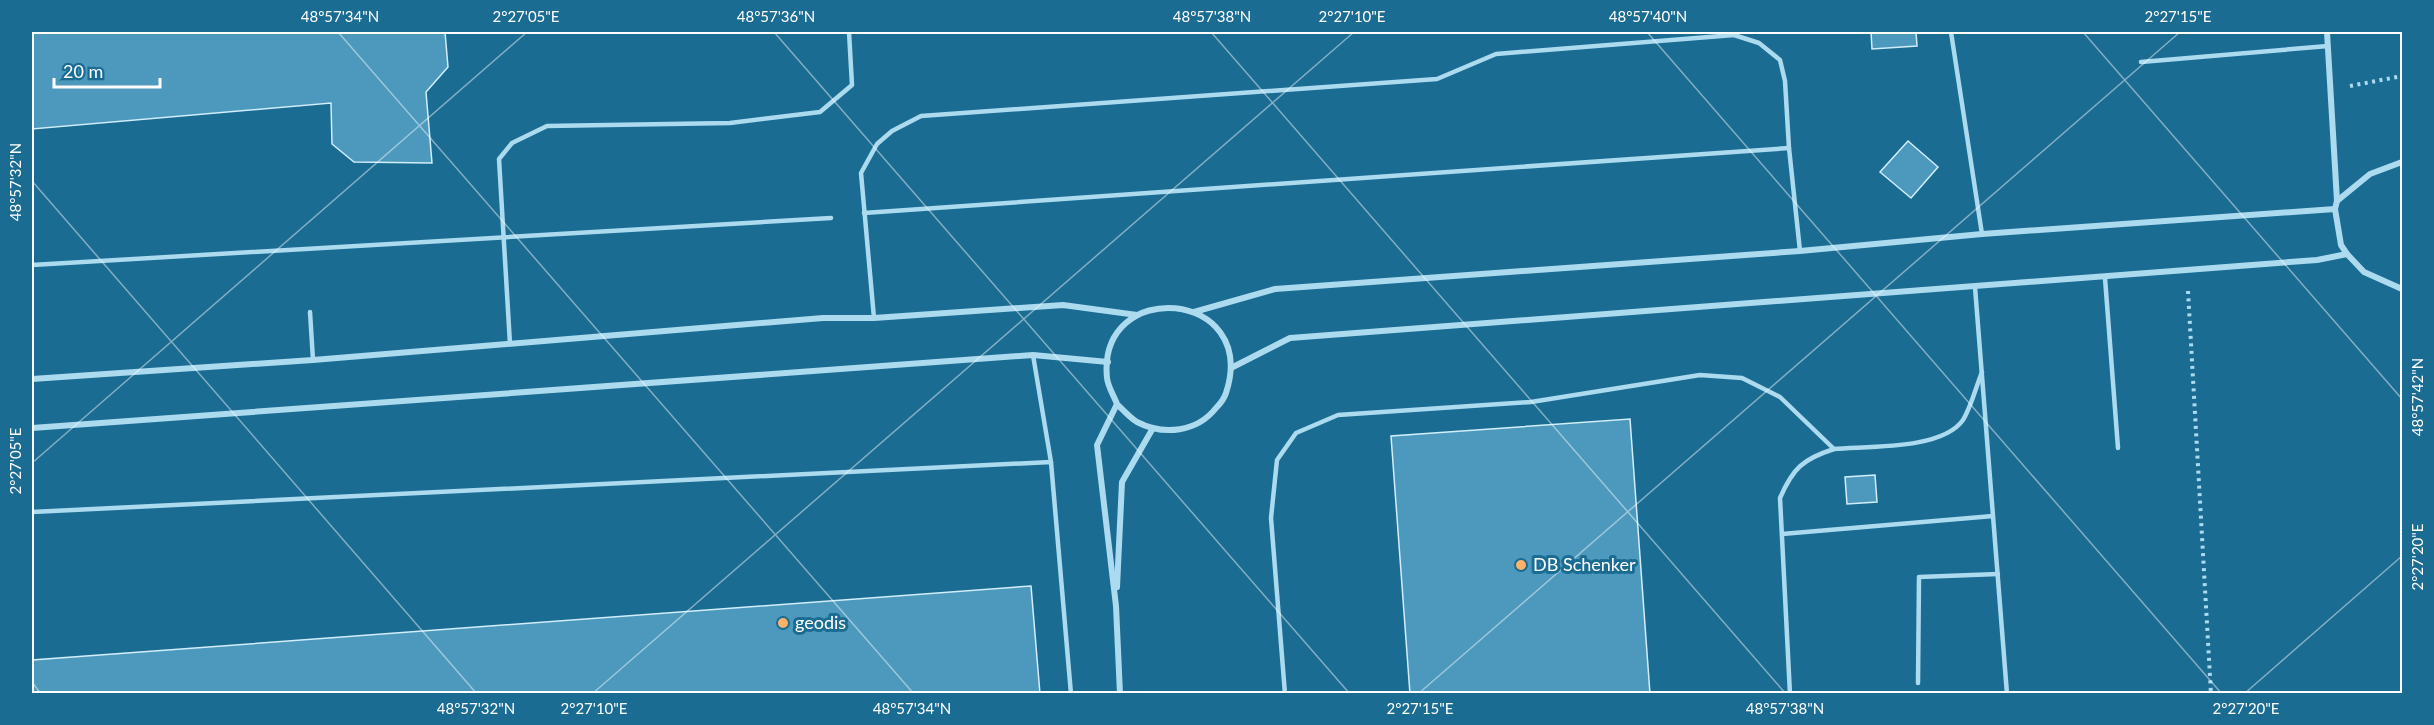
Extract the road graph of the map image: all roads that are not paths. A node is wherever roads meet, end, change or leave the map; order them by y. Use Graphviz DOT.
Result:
graph roads {
  1 [pos="849,32"];
  2 [pos="1950,32"];
  3 [pos="2327,32"];
  4 [pos="2328,46"];
  5 [pos="2141,62"];
  6 [pos="1789,148"];
  7 [pos="2403,162"];
  8 [pos="2337,201"];
  9 [pos="2335,209"];
  10 [pos="864,213"];
  11 [pos="831,218"];
  12 [pos="1982,234"];
  13 [pos="503,237"];
  14 [pos="1800,251"];
  15 [pos="2347,254"];
  16 [pos="32,265"];
  17 [pos="2105,278"];
  18 [pos="1975,287"];
  19 [pos="2403,289"];
  20 [pos="310,312"];
  21 [pos="1194,312"];
  22 [pos="1137,315"];
  23 [pos="874,318"];
  24 [pos="510,344"];
  25 [pos="1033,354"];
  26 [pos="312,360"];
  27 [pos="1108,362"];
  28 [pos="1231,368"];
  29 [pos="1982,372"];
  30 [pos="32,379"];
  31 [pos="1117,404"];
  32 [pos="32,428"];
  33 [pos="1153,428"];
  34 [pos="2118,448"];
  35 [pos="1834,449"];
  36 [pos="1051,462"];
  37 [pos="32,512"];
  38 [pos="1993,516"];
  39 [pos="1782,534"];
  40 [pos="1998,574"];
  41 [pos="1116,606"];
  42 [pos="1918,683"];
  43 [pos="1071,693"];
  44 [pos="1120,693"];
  45 [pos="1285,693"];
  46 [pos="1790,693"];
  47 [pos="2007,693"];
  1 -- 13 [label="lane"];
  2 -- 12 [label="lane"];
  3 -- 4 [label="street"];
  4 -- 5 [label="lane"];
  4 -- 8 [label="street"];
  6 -- 10 [label="lane"];
  6 -- 10 [label="lane"];
  6 -- 14 [label="lane"];
  7 -- 8 [label="street"];
  8 -- 9 [label="street"];
  9 -- 12 [label="street"];
  9 -- 15 [label="street"];
  10 -- 23 [label="lane"];
  11 -- 13 [label="lane"];
  12 -- 14 [label="street"];
  13 -- 16 [label="lane"];
  13 -- 24 [label="lane"];
  14 -- 21 [label="street"];
  15 -- 17 [label="street"];
  15 -- 19 [label="street"];
  17 -- 18 [label="street"];
  17 -- 34 [label="lane"];
  18 -- 28 [label="street"];
  18 -- 29 [label="lane"];
  20 -- 26 [label="lane"];
  21 -- 22 [label="street"];
  21 -- 28 [label="street"];
  22 -- 23 [label="street"];
  22 -- 27 [label="street"];
  23 -- 24 [label="street"];
  24 -- 26 [label="street"];
  25 -- 27 [label="street"];
  25 -- 32 [label="street"];
  25 -- 36 [label="lane"];
  26 -- 30 [label="street"];
  27 -- 31 [label="street"];
  28 -- 33 [label="street"];
  29 -- 35 [label="lane"];
  29 -- 38 [label="lane"];
  31 -- 33 [label="street"];
  31 -- 41 [label="street"];
  33 -- 41 [label="street"];
  35 -- 39 [label="lane"];
  35 -- 45 [label="lane"];
  36 -- 37 [label="lane"];
  36 -- 43 [label="lane"];
  38 -- 39 [label="lane"];
  38 -- 40 [label="lane"];
  39 -- 46 [label="lane"];
  40 -- 42 [label="lane"];
  40 -- 47 [label="lane"];
  41 -- 44 [label="street"];
}
